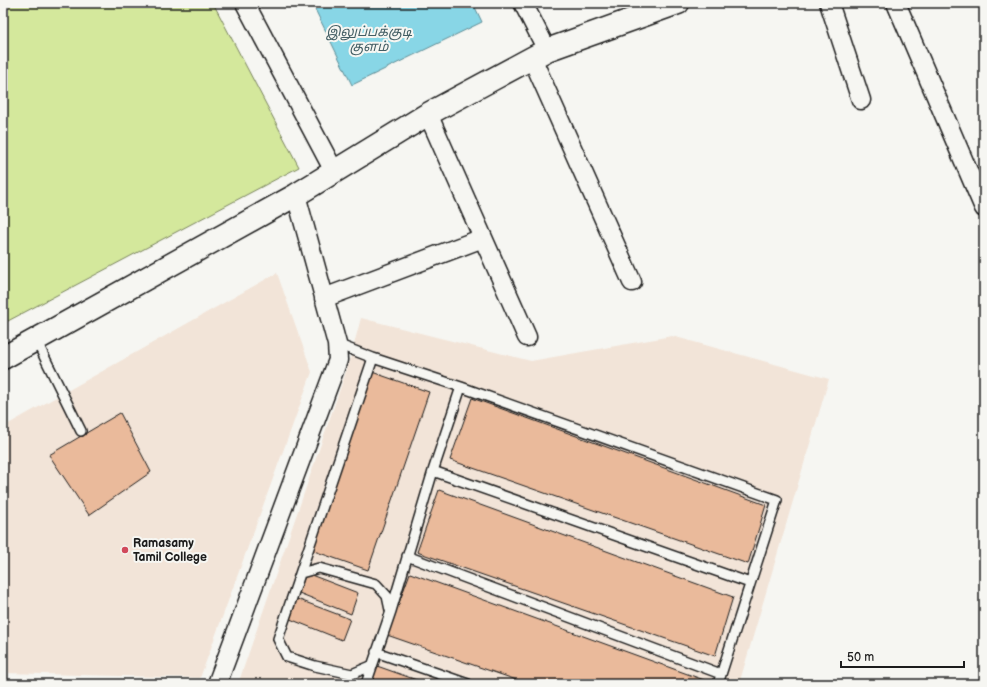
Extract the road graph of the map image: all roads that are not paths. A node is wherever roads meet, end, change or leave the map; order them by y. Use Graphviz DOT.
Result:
graph roads {
  1 [pos="246,3"];
  2 [pos="523,3"];
  3 [pos="678,3"];
  4 [pos="829,3"];
  5 [pos="896,3"];
  6 [pos="540,54"];
  7 [pos="861,100"];
  8 [pos="428,114"];
  9 [pos="334,171"];
  10 [pos="296,195"];
  11 [pos="984,208"];
  12 [pos="483,238"];
  13 [pos="632,282"];
  14 [pos="324,298"];
  15 [pos="527,337"];
  16 [pos="36,340"];
  17 [pos="337,344"];
  18 [pos="3,358"];
  19 [pos="373,358"];
  20 [pos="461,388"];
  21 [pos="81,431"];
  22 [pos="432,471"];
  23 [pos="407,556"];
  24 [pos="301,573"];
  25 [pos="750,582"];
  26 [pos="391,611"];
  27 [pos="376,652"];
  28 [pos="372,666"];
  29 [pos="721,674"];
  30 [pos="217,684"];
  31 [pos="366,684"];
  32 [pos="468,684"];
  33 [pos="718,684"];
  1 -- 9 [label="street"];
  2 -- 6 [label="street"];
  3 -- 6 [label="main road"];
  4 -- 7 [label="street"];
  5 -- 11 [label="street"];
  6 -- 8 [label="main road"];
  6 -- 13 [label="street"];
  8 -- 9 [label="main road"];
  8 -- 12 [label="street"];
  9 -- 10 [label="main road"];
  10 -- 14 [label="street"];
  10 -- 16 [label="main road"];
  12 -- 14 [label="street"];
  12 -- 15 [label="street"];
  14 -- 17 [label="street"];
  16 -- 18 [label="main road"];
  16 -- 21 [label="lane"];
  17 -- 19 [label="lane"];
  17 -- 30 [label="street"];
  19 -- 20 [label="lane"];
  19 -- 24 [label="lane"];
  20 -- 22 [label="lane"];
  20 -- 25 [label="lane"];
  22 -- 23 [label="lane"];
  22 -- 25 [label="lane"];
  23 -- 26 [label="lane"];
  23 -- 29 [label="lane"];
  24 -- 26 [label="lane"];
  24 -- 28 [label="lane"];
  25 -- 29 [label="lane"];
  26 -- 27 [label="lane"];
  27 -- 28 [label="lane"];
  27 -- 32 [label="lane"];
  28 -- 31 [label="lane"];
  29 -- 33 [label="lane"];
}
